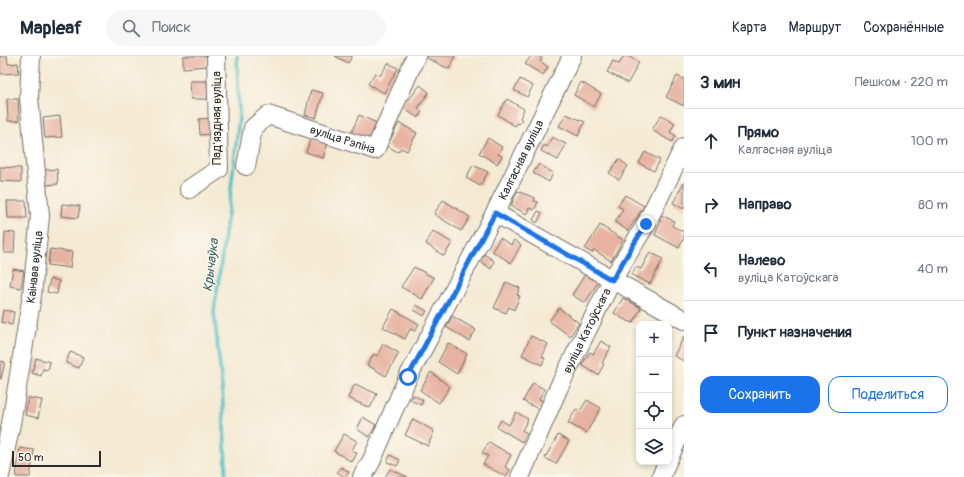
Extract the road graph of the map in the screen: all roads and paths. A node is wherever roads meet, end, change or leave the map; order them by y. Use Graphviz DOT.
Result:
graph roads {
  1 [pos="31,56"];
  2 [pos="216,56"];
  3 [pos="572,56"];
  4 [pos="412,57"];
  5 [pos="684,147"];
  6 [pos="246,166"];
  7 [pos="189,189"];
  8 [pos="495,213"];
  9 [pos="612,280"];
  10 [pos="684,320"];
  11 [pos="684,425"];
  12 [pos="672,451"];
  13 [pos="666,465"];
  14 [pos="0,476"];
  15 [pos="362,477"];
  16 [pos="520,477"];
  17 [pos="661,477"];
  1 -- 14 [label="street, Каінава вуліца"];
  2 -- 7 [label="street, Падʼяздная вуліца"];
  3 -- 8 [label="street, Калгасная вуліца"];
  4 -- 6 [label="street, вуліца Рэпіна"];
  5 -- 9 [label="street, вуліца Катоўскага"];
  8 -- 9 [label="street"];
  8 -- 15 [label="street, Калгасная вуліца"];
  9 -- 10 [label="street"];
  9 -- 16 [label="street, вуліца Катоўскага"];
  11 -- 12 [label="street"];
  13 -- 17 [label="street"];
}
